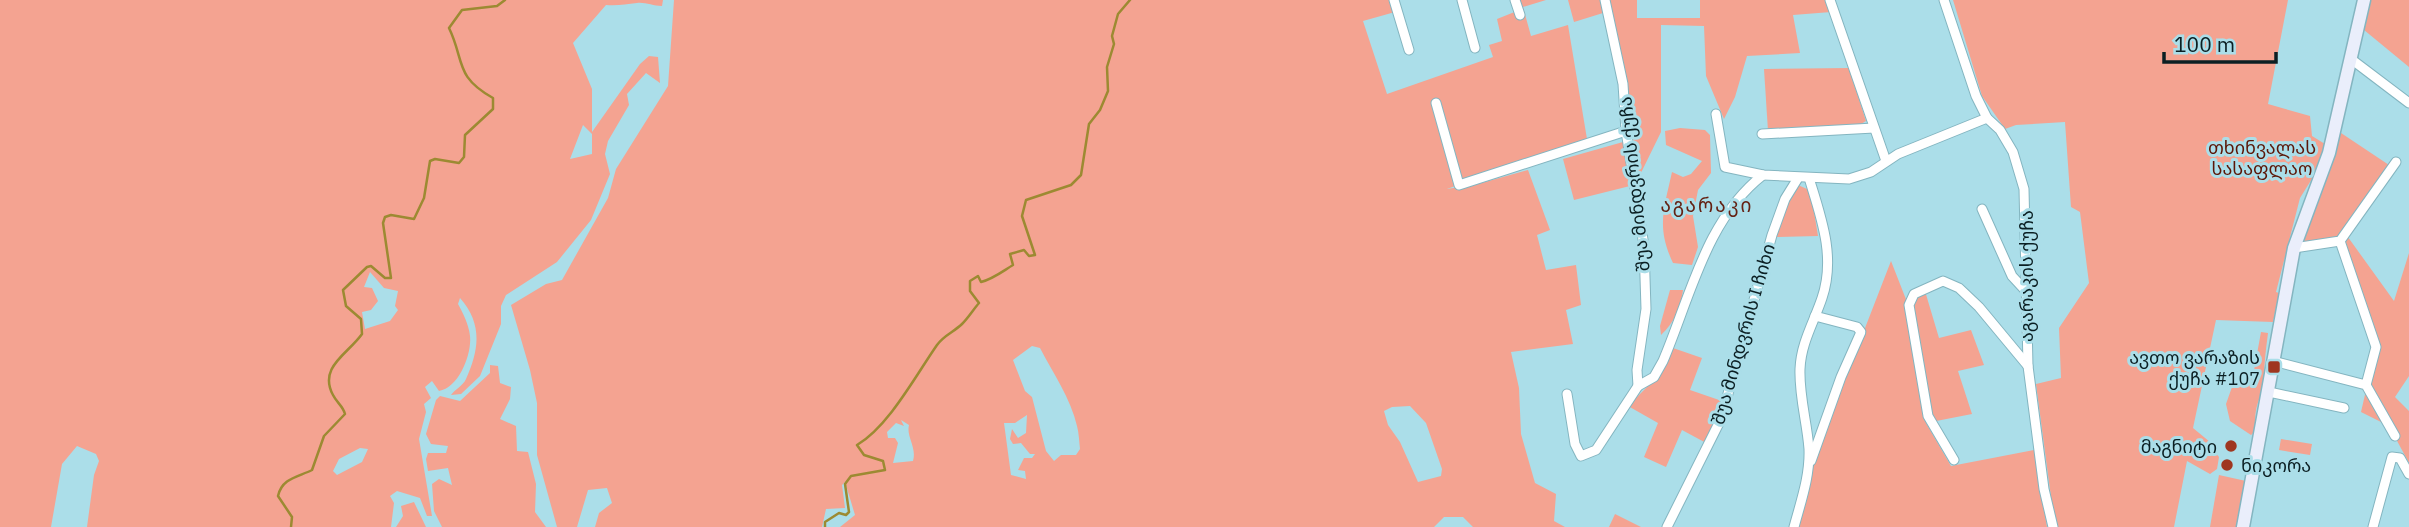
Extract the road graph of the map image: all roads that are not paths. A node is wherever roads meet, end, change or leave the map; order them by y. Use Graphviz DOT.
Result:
graph roads {
  1 [pos="1394,0"];
  2 [pos="1462,0"];
  3 [pos="1515,0"];
  4 [pos="1605,0"];
  5 [pos="1830,0"];
  6 [pos="1944,0"];
  7 [pos="2364,0"];
  8 [pos="1520,15"];
  9 [pos="1475,48"];
  10 [pos="1409,50"];
  11 [pos="2351,59"];
  12 [pos="1436,103"];
  13 [pos="2409,103"];
  14 [pos="1716,114"];
  15 [pos="1987,118"];
  16 [pos="1874,128"];
  17 [pos="1626,131"];
  18 [pos="1762,134"];
  19 [pos="1886,161"];
  20 [pos="2396,162"];
  21 [pos="1763,175"];
  22 [pos="1798,178"];
  23 [pos="1809,178"];
  24 [pos="1982,209"];
  25 [pos="2340,240"];
  26 [pos="2294,248"];
  27 [pos="2024,289"];
  28 [pos="1815,316"];
  29 [pos="2273,361"];
  30 [pos="2028,366"];
  31 [pos="2366,385"];
  32 [pos="1638,386"];
  33 [pos="2269,392"];
  34 [pos="1567,394"];
  35 [pos="2344,408"];
  36 [pos="2395,436"];
  37 [pos="1954,460"];
  38 [pos="1808,470"];
  39 [pos="2409,474"];
  40 [pos="1667,527"];
  41 [pos="1794,527"];
  42 [pos="2053,527"];
  43 [pos="2243,527"];
  44 [pos="2373,527"];
  1 -- 10 [label="street"];
  2 -- 9 [label="street"];
  3 -- 8 [label="street"];
  4 -- 17 [label="street, შუა მინდვრის ქუჩა"];
  5 -- 16 [label="street"];
  6 -- 15 [label="street, აგარაკის ქუჩა"];
  7 -- 11 [label="street"];
  11 -- 13 [label="street"];
  11 -- 26 [label="street"];
  12 -- 17 [label="street"];
  14 -- 21 [label="street"];
  15 -- 19 [label="street"];
  15 -- 27 [label="street, აგარაკის ქუჩა"];
  16 -- 18 [label="street"];
  16 -- 19 [label="street"];
  17 -- 32 [label="street, შუა მინდვრის ქუჩა"];
  19 -- 23 [label="street"];
  20 -- 25 [label="street"];
  21 -- 22 [label="street"];
  21 -- 32 [label="street"];
  22 -- 23 [label="street"];
  22 -- 40 [label="street, შუა მინდვრის I ჩიხი"];
  23 -- 28 [label="street"];
  24 -- 27 [label="street"];
  25 -- 26 [label="street"];
  25 -- 31 [label="street"];
  26 -- 29 [label="street"];
  27 -- 30 [label="street, აგარაკის ქუჩა"];
  28 -- 38 [label="street"];
  28 -- 38 [label="street"];
  29 -- 31 [label="street"];
  29 -- 33 [label="street"];
  30 -- 37 [label="street"];
  30 -- 42 [label="street, აგარაკის ქუჩა"];
  31 -- 36 [label="street"];
  32 -- 34 [label="street"];
  33 -- 35 [label="street"];
  33 -- 43 [label="street"];
  38 -- 41 [label="street"];
  39 -- 44 [label="street"];
}
